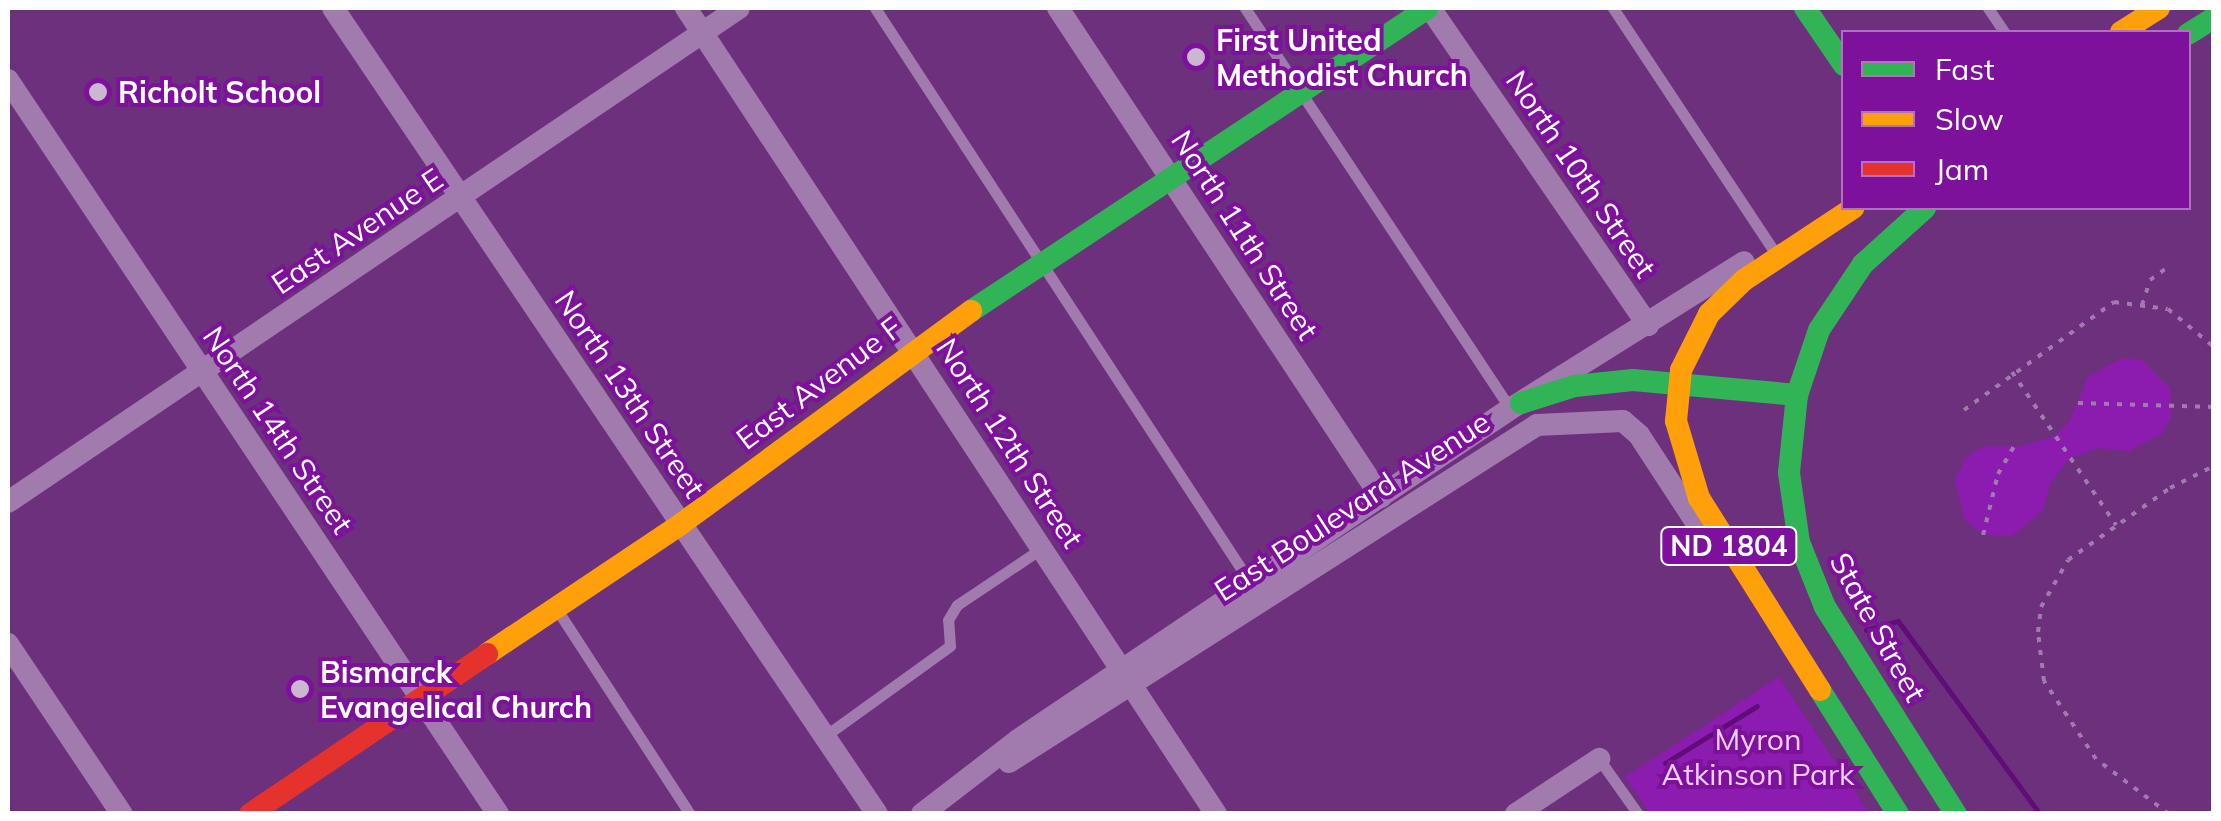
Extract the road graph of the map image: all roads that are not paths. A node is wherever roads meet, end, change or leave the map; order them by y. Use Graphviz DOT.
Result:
graph roads {
  1 [pos="333,8"];
  2 [pos="686,8"];
  3 [pos="738,8"];
  4 [pos="874,8"];
  5 [pos="1058,8"];
  6 [pos="1244,8"];
  7 [pos="1429,8"];
  8 [pos="1613,8"];
  9 [pos="1806,8"];
  10 [pos="1988,8"];
  11 [pos="2159,8"];
  12 [pos="2214,18"];
  13 [pos="2003,30"];
  14 [pos="2123,30"];
  15 [pos="702,32"];
  16 [pos="2191,32"];
  17 [pos="1841,60"];
  18 [pos="8,80"];
  19 [pos="1301,95"];
  20 [pos="1172,180"];
  21 [pos="461,198"];
  22 [pos="1841,209"];
  23 [pos="1849,210"];
  24 [pos="1922,210"];
  25 [pos="1774,252"];
  26 [pos="1042,265"];
  27 [pos="1648,325"];
  28 [pos="914,349"];
  29 [pos="202,371"];
  30 [pos="1679,382"];
  31 [pos="1515,406"];
  32 [pos="1676,406"];
  33 [pos="1795,406"];
  34 [pos="1537,425"];
  35 [pos="1381,496"];
  36 [pos="8,502"];
  37 [pos="681,524"];
  38 [pos="1042,548"];
  39 [pos="1251,584"];
  40 [pos="556,608"];
  41 [pos="8,644"];
  42 [pos="1801,665"];
  43 [pos="1127,678"];
  44 [pos="421,698"];
  45 [pos="825,736"];
  46 [pos="1599,759"];
  47 [pos="122,814"];
  48 [pos="250,814"];
  49 [pos="498,814"];
  50 [pos="690,814"];
  51 [pos="877,814"];
  52 [pos="922,814"];
  53 [pos="1216,814"];
  54 [pos="1516,814"];
  55 [pos="1638,814"];
  56 [pos="1898,814"];
  57 [pos="1956,814"];
  1 -- 21 [label="street, North 13th Street"];
  2 -- 15 [label="street, North 12th Street"];
  3 -- 15 [label="street, East Avenue E"];
  4 -- 26 [label="lane"];
  5 -- 20 [label="street, North 11th Street"];
  6 -- 19 [label="lane"];
  7 -- 19 [label="main road, East Avenue F"];
  7 -- 27 [label="street, North 10th Street"];
  8 -- 25 [label="lane"];
  9 -- 17 [label="main road"];
  10 -- 13 [label="lane"];
  11 -- 14 [label="main road"];
  12 -- 16 [label="main road"];
  15 -- 21 [label="street, East Avenue E"];
  15 -- 28 [label="street, North 12th Street"];
  18 -- 29 [label="street, North 14th Street"];
  19 -- 20 [label="main road, East Avenue F"];
  19 -- 31 [label="lane"];
  20 -- 26 [label="main road, East Avenue F"];
  20 -- 35 [label="street, North 11th Street"];
  21 -- 29 [label="street, East Avenue E"];
  21 -- 37 [label="street, North 13th Street"];
  22 -- 25 [label="street, East Boulevard Avenue"];
  23 -- 25 [label="main road, East Boulevard Avenue / ND 1804"];
  24 -- 33 [label="main road, ND 1804"];
  25 -- 27 [label="street, East Boulevard Avenue"];
  25 -- 30 [label="main road, East Boulevard Avenue / ND 1804"];
  26 -- 28 [label="main road, East Avenue F"];
  26 -- 39 [label="lane"];
  27 -- 31 [label="street, East Boulevard Avenue"];
  28 -- 37 [label="main road, East Avenue F"];
  28 -- 38 [label="street, North 12th Street"];
  29 -- 36 [label="street, East Avenue E"];
  29 -- 44 [label="street, North 14th Street"];
  30 -- 31 [label="main road"];
  30 -- 32 [label="main road, ND 1804"];
  30 -- 33 [label="main road"];
  31 -- 35 [label="street, East Boulevard Avenue"];
  32 -- 33 [label="main road"];
  32 -- 34 [label="main road"];
  32 -- 42 [label="main road, ND 1804"];
  33 -- 57 [label="main road, State Street / ND 1804"];
  34 -- 42 [label="street, East Boulevard Avenue"];
  34 -- 43 [label="street, East Boulevard Avenue"];
  35 -- 39 [label="street, East Boulevard Avenue"];
  37 -- 40 [label="main road, East Avenue F"];
  37 -- 45 [label="street, North 13th Street"];
  38 -- 43 [label="street, North 12th Street"];
  38 -- 45 [label="lane"];
  39 -- 43 [label="street, East Boulevard Avenue"];
  40 -- 44 [label="main road, East Avenue F"];
  40 -- 50 [label="lane"];
  41 -- 47 [label="street"];
  42 -- 56 [label="main road, ND 1804"];
  43 -- 52 [label="street, East Boulevard Avenue"];
  43 -- 53 [label="street, North 12th Street"];
  44 -- 48 [label="main road, East Avenue F"];
  44 -- 49 [label="street, North 14th Street"];
  45 -- 51 [label="street, North 13th Street"];
  46 -- 54 [label="street"];
  46 -- 55 [label="lane"];
}
